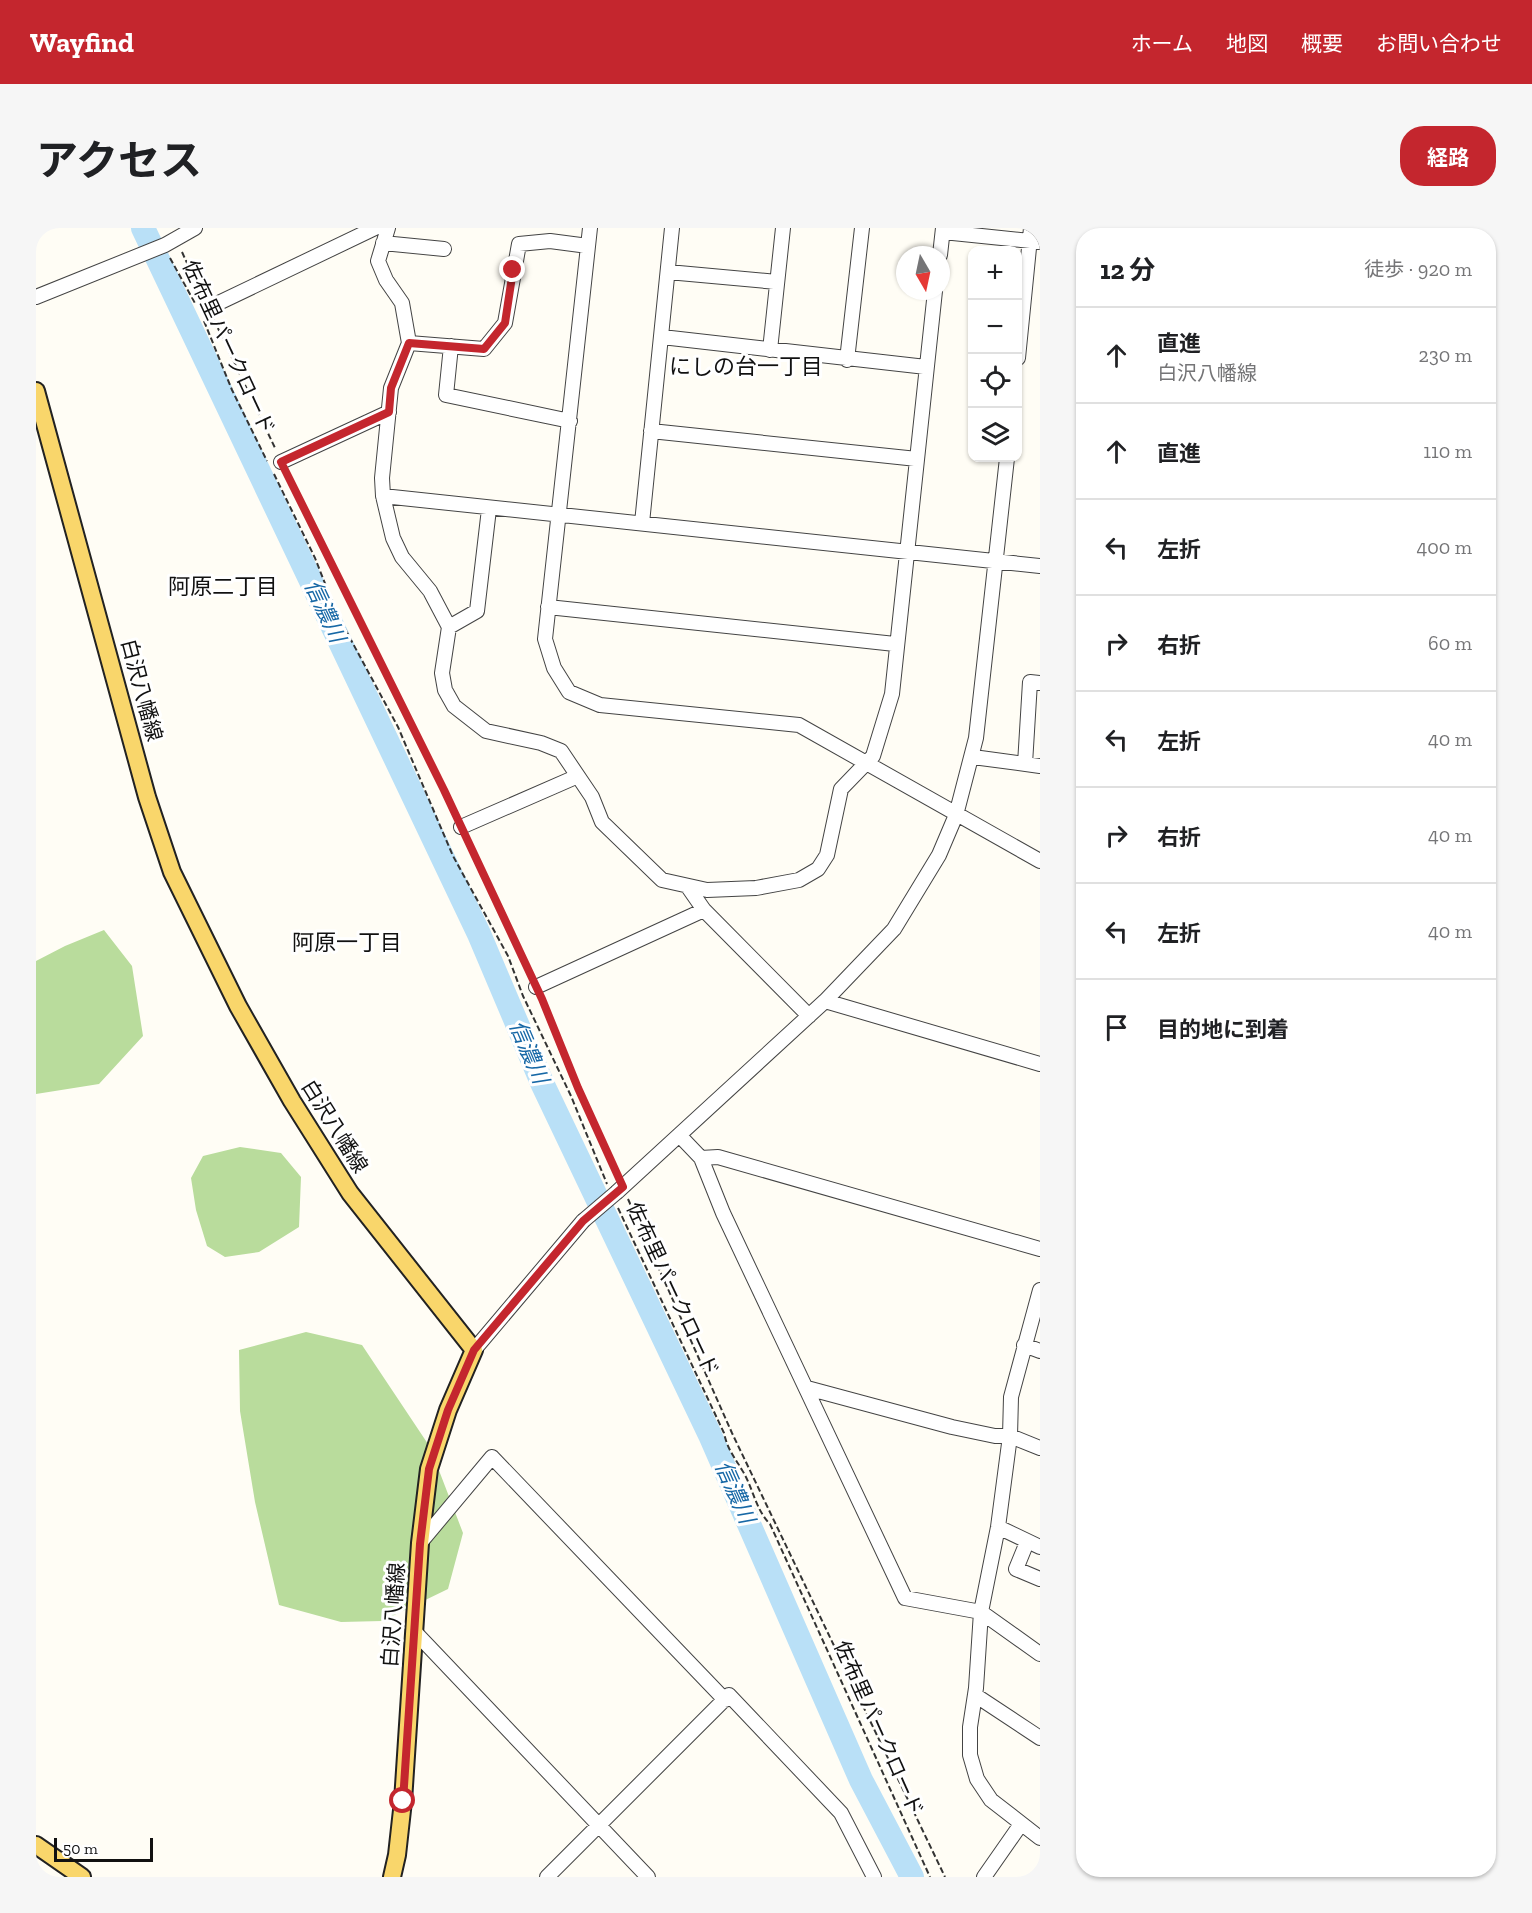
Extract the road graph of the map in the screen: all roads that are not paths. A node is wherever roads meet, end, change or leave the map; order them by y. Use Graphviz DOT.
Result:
graph roads {
  1 [pos="195,228"];
  2 [pos="375,228"];
  3 [pos="388,228"];
  4 [pos="590,228"];
  5 [pos="672,228"];
  6 [pos="783,228"];
  7 [pos="862,228"];
  8 [pos="943,230"];
  9 [pos="1033,237"];
  10 [pos="383,243"];
  11 [pos="588,246"];
  12 [pos="941,246"];
  13 [pos="444,249"];
  14 [pos="668,272"];
  15 [pos="777,282"];
  16 [pos="36,297"];
  17 [pos="934,300"];
  18 [pos="208,308"];
  19 [pos="662,337"];
  20 [pos="409,343"];
  21 [pos="451,346"];
  22 [pos="771,350"];
  23 [pos="1018,354"];
  24 [pos="847,360"];
  25 [pos="926,368"];
  26 [pos="36,391"];
  27 [pos="389,412"];
  28 [pos="570,421"];
  29 [pos="651,431"];
  30 [pos="917,459"];
  31 [pos="281,462"];
  32 [pos="1007,462"];
  33 [pos="383,496"];
  34 [pos="489,509"];
  35 [pos="560,515"];
  36 [pos="642,523"];
  37 [pos="908,552"];
  38 [pos="997,561"];
  39 [pos="1040,566"];
  40 [pos="548,606"];
  41 [pos="449,627"];
  42 [pos="895,644"];
  43 [pos="1040,682"];
  44 [pos="973,757"];
  45 [pos="865,763"];
  46 [pos="1025,764"];
  47 [pos="1040,766"];
  48 [pos="578,776"];
  49 [pos="956,815"];
  50 [pos="461,827"];
  51 [pos="1040,861"];
  52 [pos="688,887"];
  53 [pos="704,910"];
  54 [pos="536,987"];
  55 [pos="825,1001"];
  56 [pos="809,1016"];
  57 [pos="1040,1064"];
  58 [pos="681,1136"];
  59 [pos="701,1158"];
  60 [pos="1040,1249"];
  61 [pos="1040,1290"];
  62 [pos="1024,1345"];
  63 [pos="474,1350"];
  64 [pos="1040,1351"];
  65 [pos="807,1388"];
  66 [pos="1010,1436"];
  67 [pos="1040,1448"];
  68 [pos="998,1527"];
  69 [pos="420,1544"];
  70 [pos="1034,1545"];
  71 [pos="1040,1579"];
  72 [pos="981,1612"];
  73 [pos="414,1630"];
  74 [pos="1040,1654"];
  75 [pos="975,1695"];
  76 [pos="725,1700"];
  77 [pos="1040,1738"];
  78 [pos="1021,1824"];
  79 [pos="598,1826"];
  80 [pos="1040,1838"];
  81 [pos="36,1845"];
  82 [pos="82,1877"];
  83 [pos="392,1877"];
  84 [pos="547,1877"];
  85 [pos="648,1877"];
  86 [pos="874,1877"];
  87 [pos="984,1877"];
  1 -- 16 [label="street"];
  2 -- 18 [label="street"];
  3 -- 10 [label="street"];
  4 -- 11 [label="street"];
  5 -- 14 [label="street"];
  6 -- 15 [label="street"];
  7 -- 24 [label="street"];
  8 -- 9 [label="street"];
  8 -- 12 [label="street"];
  9 -- 23 [label="street"];
  10 -- 13 [label="street"];
  10 -- 20 [label="street"];
  11 -- 21 [label="street"];
  11 -- 28 [label="street"];
  14 -- 15 [label="street"];
  14 -- 19 [label="street"];
  15 -- 22 [label="street"];
  17 -- 25 [label="street"];
  19 -- 22 [label="street"];
  19 -- 29 [label="street"];
  20 -- 21 [label="street"];
  20 -- 27 [label="street"];
  21 -- 28 [label="street"];
  22 -- 24 [label="street"];
  24 -- 25 [label="street"];
  25 -- 30 [label="street"];
  26 -- 63 [label="main road, 白沢八幡線"];
  27 -- 31 [label="street"];
  27 -- 33 [label="street"];
  28 -- 35 [label="street"];
  29 -- 30 [label="street"];
  29 -- 36 [label="street"];
  30 -- 37 [label="street"];
  32 -- 38 [label="street"];
  33 -- 34 [label="street"];
  33 -- 41 [label="street"];
  34 -- 35 [label="street"];
  34 -- 41 [label="street"];
  35 -- 36 [label="street"];
  35 -- 40 [label="street"];
  36 -- 37 [label="street"];
  37 -- 38 [label="street"];
  37 -- 42 [label="street"];
  38 -- 39 [label="street"];
  38 -- 44 [label="street"];
  40 -- 42 [label="street"];
  40 -- 45 [label="street"];
  41 -- 48 [label="street"];
  42 -- 45 [label="street"];
  43 -- 46 [label="street"];
  44 -- 46 [label="street"];
  44 -- 49 [label="street"];
  45 -- 49 [label="street"];
  45 -- 52 [label="street"];
  46 -- 47 [label="street"];
  48 -- 50 [label="street"];
  48 -- 52 [label="street"];
  49 -- 51 [label="street"];
  49 -- 55 [label="street"];
  52 -- 53 [label="street"];
  53 -- 54 [label="street"];
  53 -- 56 [label="street"];
  55 -- 56 [label="street"];
  55 -- 57 [label="street"];
  56 -- 58 [label="street"];
  58 -- 59 [label="street"];
  58 -- 63 [label="street, bridge"];
  59 -- 60 [label="street"];
  59 -- 65 [label="street"];
  61 -- 62 [label="street"];
  62 -- 64 [label="street"];
  62 -- 66 [label="street"];
  63 -- 69 [label="main road, 白沢八幡線"];
  65 -- 66 [label="street"];
  65 -- 72 [label="street"];
  66 -- 67 [label="street"];
  66 -- 68 [label="street"];
  68 -- 70 [label="street"];
  68 -- 72 [label="street"];
  69 -- 73 [label="main road, 白沢八幡線"];
  69 -- 76 [label="street"];
  70 -- 71 [label="street"];
  72 -- 74 [label="street"];
  72 -- 75 [label="street"];
  73 -- 79 [label="street"];
  73 -- 83 [label="main road, 白沢八幡線"];
  75 -- 77 [label="street"];
  75 -- 78 [label="street"];
  76 -- 79 [label="street"];
  76 -- 86 [label="street"];
  78 -- 80 [label="street"];
  78 -- 87 [label="street"];
  79 -- 84 [label="street"];
  79 -- 85 [label="street"];
  81 -- 82 [label="main road"];
}
